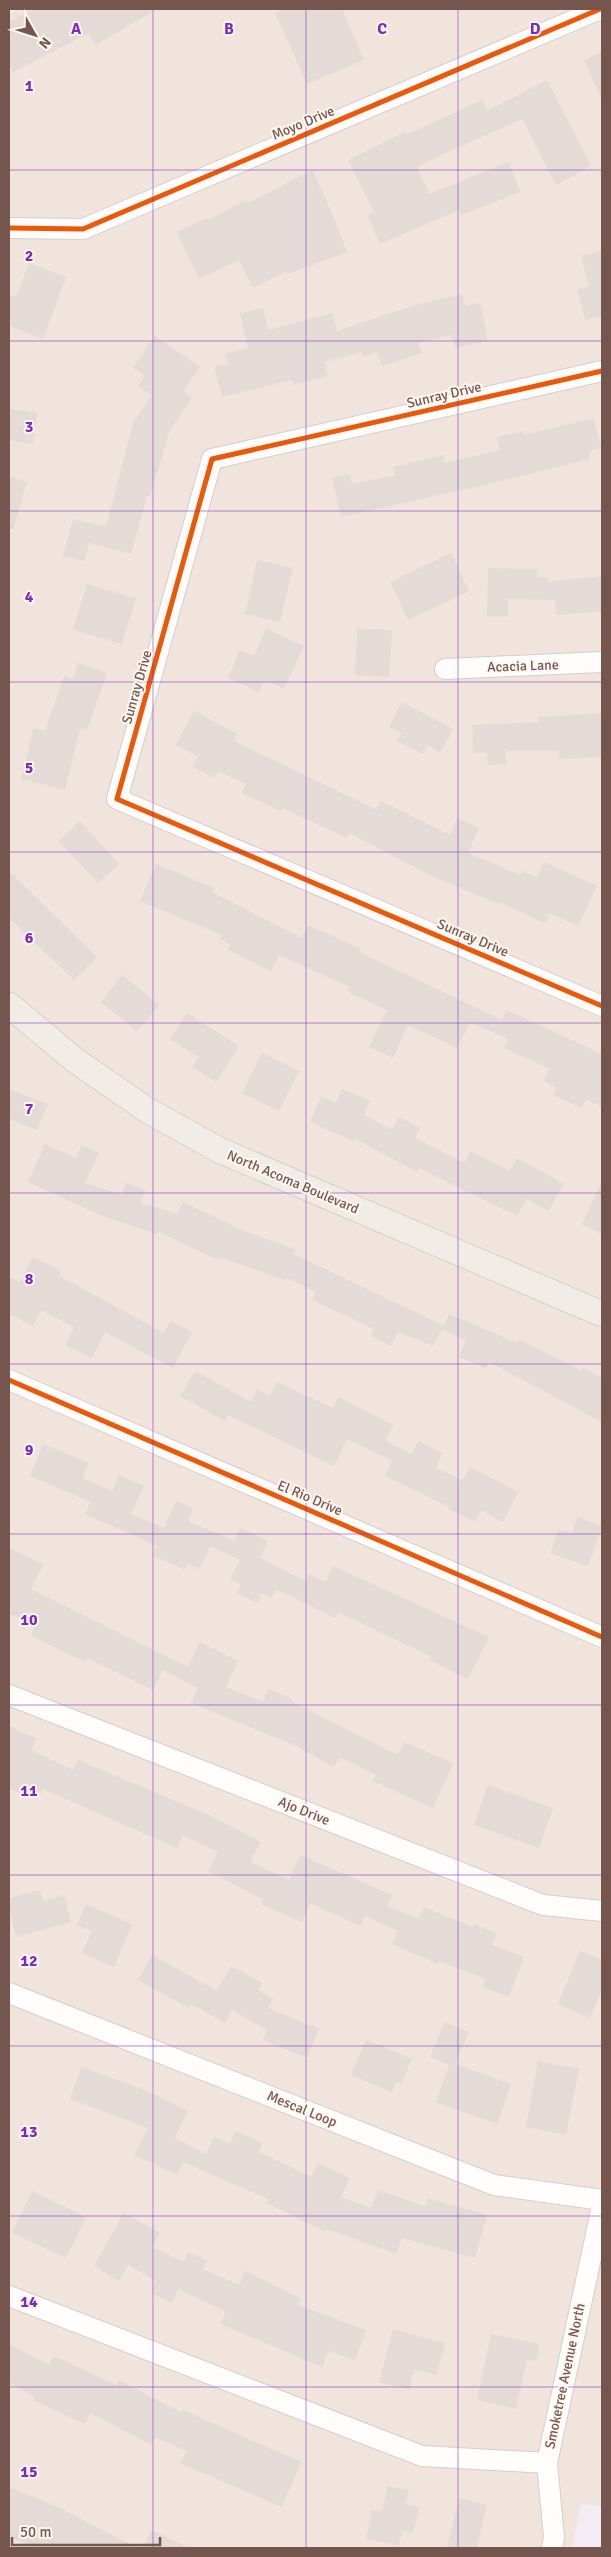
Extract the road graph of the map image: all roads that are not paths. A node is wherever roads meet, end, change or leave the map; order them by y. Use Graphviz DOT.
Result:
graph roads {
  1 [pos="600,9"];
  2 [pos="9,228"];
  3 [pos="602,371"];
  4 [pos="602,662"];
  5 [pos="444,669"];
  6 [pos="9,1005"];
  7 [pos="602,1006"];
  8 [pos="602,1314"];
  9 [pos="9,1380"];
  10 [pos="602,1637"];
  11 [pos="9,1695"];
  12 [pos="602,1910"];
  13 [pos="9,1993"];
  14 [pos="602,2200"];
  15 [pos="602,2206"];
  16 [pos="9,2296"];
  17 [pos="547,2464"];
  18 [pos="552,2548"];
  1 -- 2 [label="street, Moyo Drive"];
  3 -- 7 [label="street, Sunray Drive"];
  4 -- 5 [label="street, Acacia Lane"];
  6 -- 8 [label="main road, North Acoma Boulevard"];
  9 -- 10 [label="street, El Rio Drive"];
  11 -- 12 [label="street, Ajo Drive"];
  13 -- 14 [label="street, Mescal Loop"];
  15 -- 17 [label="street, Smoketree Avenue North"];
  16 -- 17 [label="street"];
  17 -- 18 [label="street, Smoketree Avenue North"];
}
